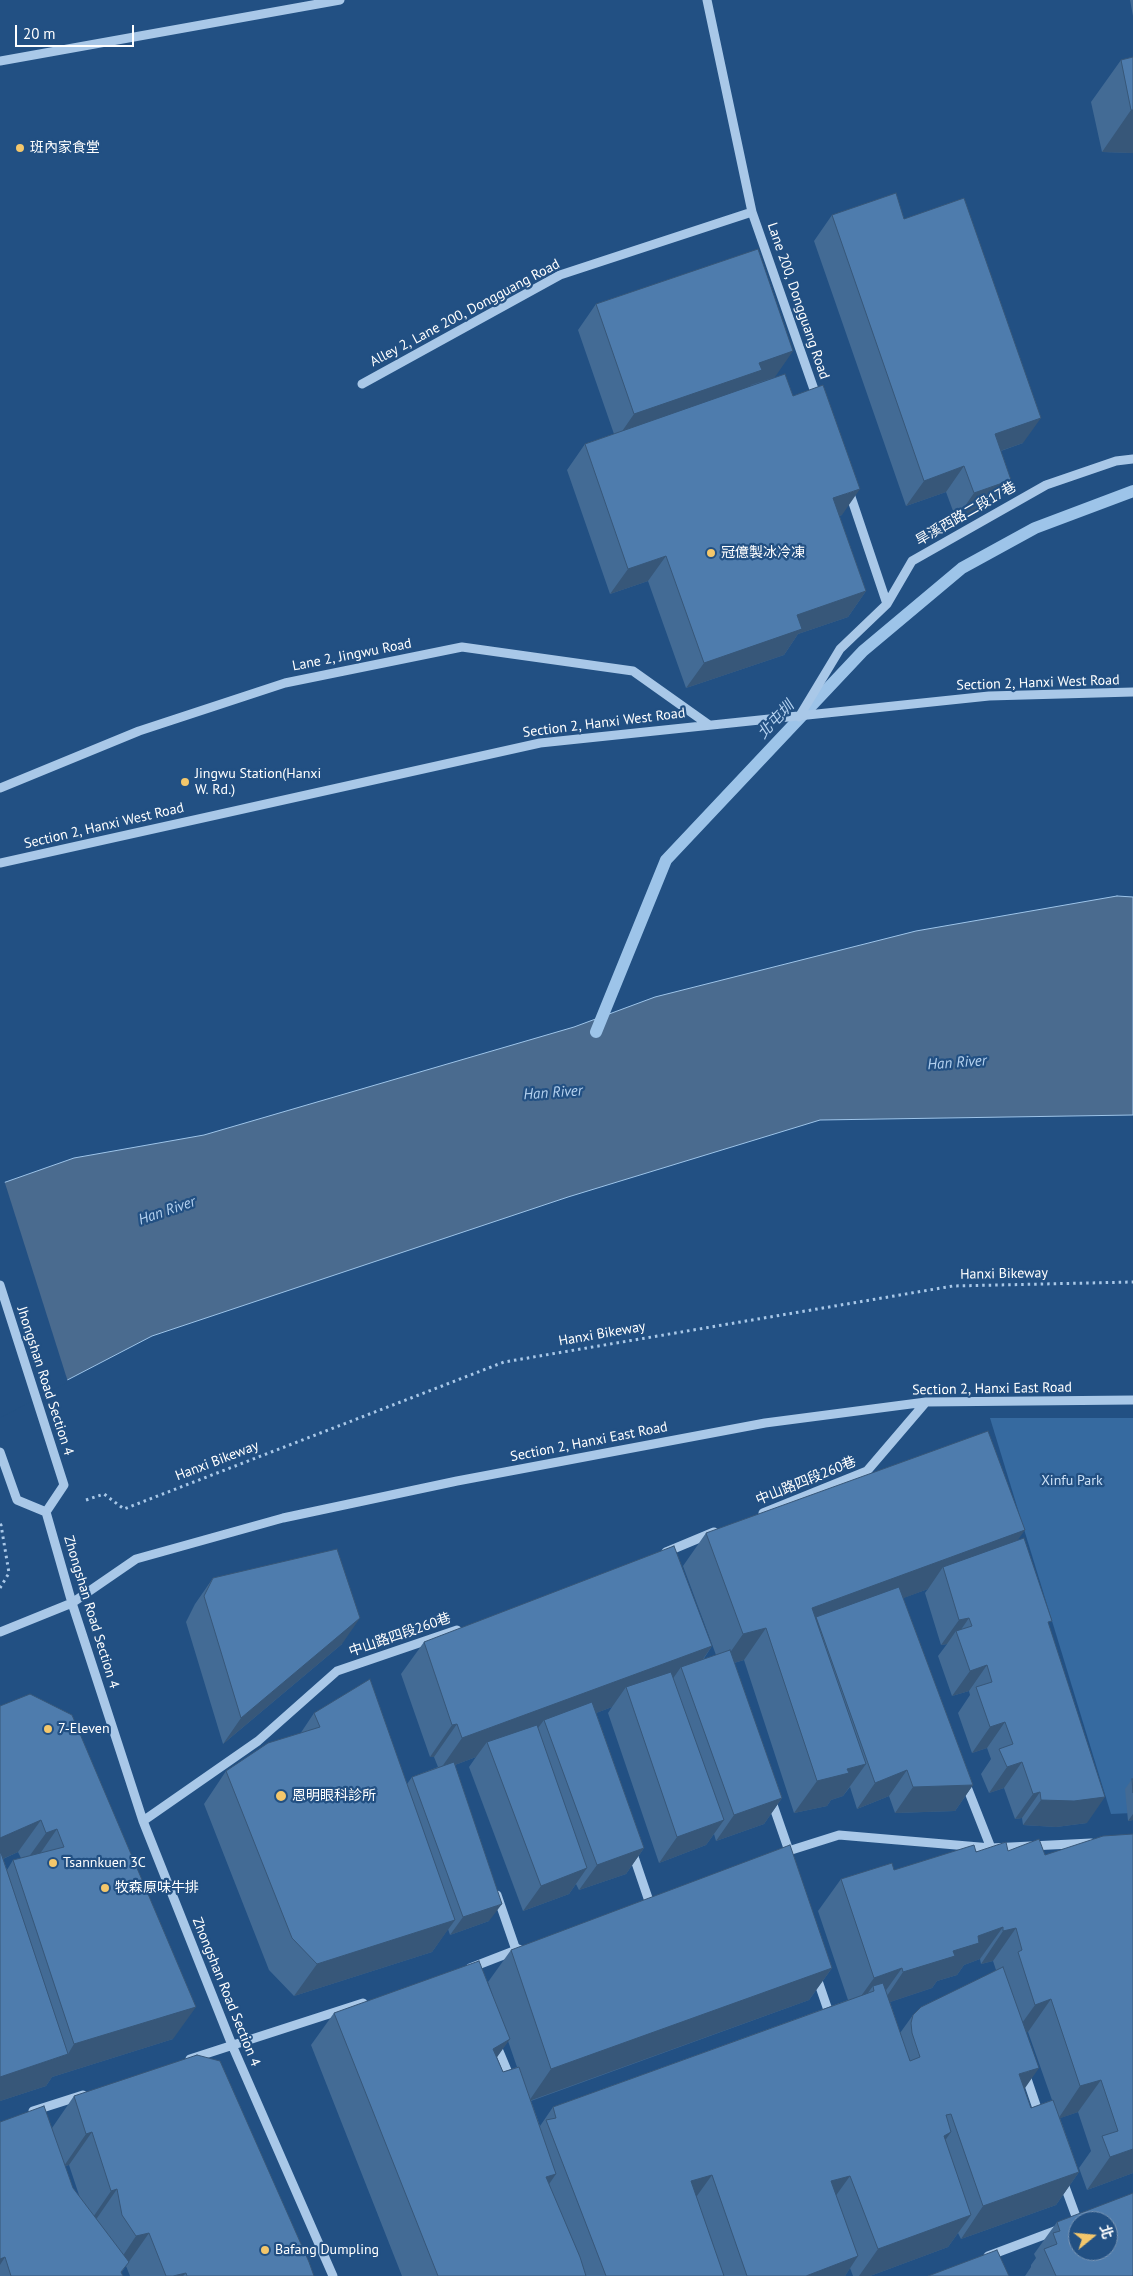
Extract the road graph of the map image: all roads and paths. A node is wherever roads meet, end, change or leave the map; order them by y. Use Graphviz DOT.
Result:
graph roads {
  1 [pos="340,0"];
  2 [pos="707,0"];
  3 [pos="0,61"];
  4 [pos="752,212"];
  5 [pos="362,384"];
  6 [pos="820,404"];
  7 [pos="1133,459"];
  8 [pos="844,477"];
  9 [pos="887,604"];
  10 [pos="1133,692"];
  11 [pos="799,716"];
  12 [pos="709,725"];
  13 [pos="0,788"];
  14 [pos="0,863"];
  15 [pos="1133,1282"];
  16 [pos="0,1285"];
  17 [pos="1133,1400"];
  18 [pos="926,1402"];
  19 [pos="0,1452"];
  20 [pos="104,1494"];
  21 [pos="46,1512"];
  22 [pos="758,1515"];
  23 [pos="1,1525"];
  24 [pos="722,1530"];
  25 [pos="658,1555"];
  26 [pos="0,1588"];
  27 [pos="72,1603"];
  28 [pos="466,1626"];
  29 [pos="0,1632"];
  30 [pos="963,1776"];
  31 [pos="766,1787"];
  32 [pos="143,1821"];
  33 [pos="628,1838"];
  34 [pos="1105,1843"];
  35 [pos="991,1848"];
  36 [pos="790,1851"];
  37 [pos="778,1864"];
  38 [pos="494,1885"];
  39 [pos="650,1903"];
  40 [pos="813,1967"];
  41 [pos="469,1979"];
  42 [pos="372,2000"];
  43 [pos="820,2017"];
  44 [pos="492,2034"];
  45 [pos="232,2045"];
  46 [pos="1020,2060"];
  47 [pos="176,2064"];
  48 [pos="514,2089"];
  49 [pos="92,2092"];
  50 [pos="29,2118"];
  51 [pos="1042,2123"];
  52 [pos="1058,2168"];
  53 [pos="1077,2211"];
  54 [pos="1068,2226"];
  55 [pos="977,2260"];
  56 [pos="333,2276"];
  1 -- 3 [label="street"];
  2 -- 4 [label="street, Lane 200, Dongguang Road"];
  4 -- 5 [label="street, Alley 2, Lane 200, Dongguang Road"];
  4 -- 6 [label="street, Lane 200, Dongguang Road"];
  7 -- 9 [label="street, 旱溪西路二段17巷"];
  8 -- 9 [label="street"];
  9 -- 11 [label="street, 旱溪西路二段17巷"];
  10 -- 11 [label="street, Section 2, Hanxi West Road"];
  11 -- 12 [label="street, Section 2, Hanxi West Road"];
  12 -- 13 [label="street, Lane 2, Jingwu Road"];
  12 -- 14 [label="street, Section 2, Hanxi West Road"];
  15 -- 20 [label="path, Hanxi Bikeway"];
  16 -- 21 [label="street, Jhongshan Road Section 4"];
  17 -- 18 [label="street, Section 2, Hanxi East Road"];
  18 -- 22 [label="street, 中山路四段260巷"];
  18 -- 27 [label="street, Section 2, Hanxi East Road"];
  19 -- 21 [label="street"];
  21 -- 27 [label="street, Zhongshan Road Section 4"];
  23 -- 26 [label="path"];
  24 -- 25 [label="street"];
  27 -- 29 [label="street, Section 2, Hanxi East Road"];
  27 -- 32 [label="street, Zhongshan Road Section 4"];
  28 -- 32 [label="street, 中山路四段260巷"];
  30 -- 35 [label="street"];
  31 -- 36 [label="street"];
  32 -- 45 [label="street, Zhongshan Road Section 4"];
  33 -- 39 [label="street"];
  34 -- 35 [label="street"];
  35 -- 36 [label="street"];
  36 -- 37 [label="street"];
  38 -- 41 [label="street"];
  40 -- 43 [label="street"];
  42 -- 45 [label="street"];
  44 -- 48 [label="street"];
  45 -- 47 [label="street"];
  45 -- 56 [label="street, Zhongshan Road Section 4"];
  46 -- 51 [label="street"];
  49 -- 50 [label="street"];
  52 -- 53 [label="street"];
  54 -- 55 [label="street"];
}
